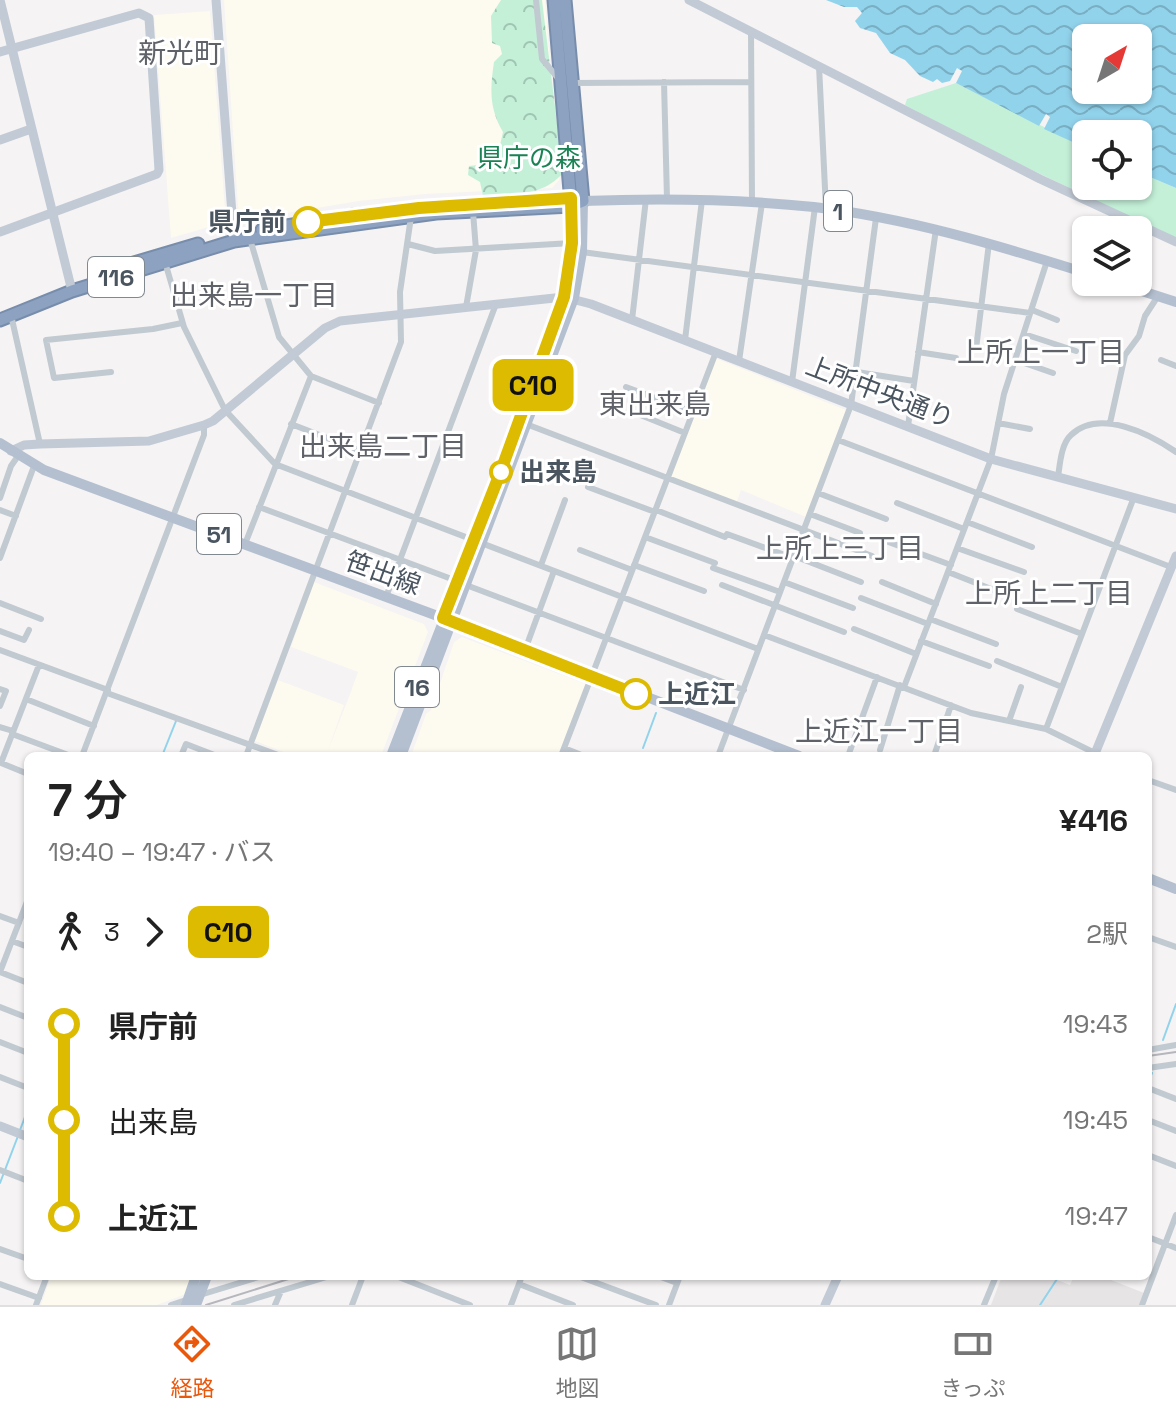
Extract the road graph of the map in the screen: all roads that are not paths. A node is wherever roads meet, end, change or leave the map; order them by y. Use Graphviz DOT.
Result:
graph roads {
  1 [pos="0,0"];
  2 [pos="216,0"];
  3 [pos="536,0"];
  4 [pos="689,0"];
  5 [pos="560,2"];
  6 [pos="751,32"];
  7 [pos="12,49"];
  8 [pos="0,52"];
  9 [pos="819,66"];
  10 [pos="664,82"];
  11 [pos="751,82"];
  12 [pos="566,83"];
  13 [pos="31,129"];
  14 [pos="0,140"];
  15 [pos="646,199"];
  16 [pos="667,199"];
  17 [pos="702,200"];
  18 [pos="575,202"];
  19 [pos="757,203"];
  20 [pos="820,208"];
  21 [pos="473,210"];
  22 [pos="52,213"];
  23 [pos="411,217"];
  24 [pos="876,218"];
  25 [pos="936,229"];
  26 [pos="0,232"];
  27 [pos="234,238"];
  28 [pos="250,239"];
  29 [pos="1176,242"];
  30 [pos="572,243"];
  31 [pos="989,243"];
  32 [pos="408,244"];
  33 [pos="476,250"];
  34 [pos="582,252"];
  35 [pos="639,260"];
  36 [pos="1047,261"];
  37 [pos="165,262"];
  38 [pos="695,268"];
  39 [pos="1072,269"];
  40 [pos="751,274"];
  41 [pos="806,284"];
  42 [pos="71,288"];
  43 [pos="868,291"];
  44 [pos="1152,294"];
  45 [pos="1158,296"];
  46 [pos="569,298"];
  47 [pos="926,300"];
  48 [pos="1176,302"];
  49 [pos="496,304"];
  50 [pos="982,306"];
  51 [pos="466,307"];
  52 [pos="1031,312"];
  53 [pos="399,315"];
  54 [pos="4,316"];
  55 [pos="632,320"];
  56 [pos="1057,320"];
  57 [pos="182,323"];
  58 [pos="1024,334"];
  59 [pos="685,340"];
  60 [pos="976,349"];
  61 [pos="1076,351"];
  62 [pos="716,352"];
  63 [pos="918,352"];
  64 [pos="293,354"];
  65 [pos="956,358"];
  66 [pos="1016,360"];
  67 [pos="1161,360"];
  68 [pos="739,361"];
  69 [pos="1176,366"];
  70 [pos="111,372"];
  71 [pos="857,372"];
  72 [pos="1053,373"];
  73 [pos="311,376"];
  74 [pos="914,381"];
  75 [pos="792,382"];
  76 [pos="626,387"];
  77 [pos="379,403"];
  78 [pos="851,405"];
  79 [pos="225,410"];
  80 [pos="633,412"];
  81 [pos="693,412"];
  82 [pos="998,423"];
  83 [pos="1110,423"];
  84 [pos="291,424"];
  85 [pos="526,424"];
  86 [pos="204,425"];
  87 [pos="908,426"];
  88 [pos="1030,429"];
  89 [pos="685,433"];
  90 [pos="838,440"];
  91 [pos="0,443"];
  92 [pos="40,444"];
  93 [pos="361,451"];
  94 [pos="1176,452"];
  95 [pos="14,453"];
  96 [pos="991,459"];
  97 [pos="275,464"];
  98 [pos="34,466"];
  99 [pos="1058,477"];
  100 [pos="668,478"];
  101 [pos="588,487"];
  102 [pos="345,491"];
  103 [pos="818,493"];
  104 [pos="978,493"];
  105 [pos="1134,497"];
  106 [pos="0,498"];
  107 [pos="565,500"];
  108 [pos="897,503"];
  109 [pos="259,507"];
  110 [pos="1176,509"];
  111 [pos="0,510"];
  112 [pos="655,511"];
  113 [pos="810,514"];
  114 [pos="16,516"];
  115 [pos="174,517"];
  116 [pos="416,519"];
  117 [pos="886,519"];
  118 [pos="966,526"];
  119 [pos="804,530"];
  120 [pos="329,533"];
  121 [pos="860,533"];
  122 [pos="645,537"];
  123 [pos="883,540"];
  124 [pos="477,542"];
  125 [pos="245,544"];
  126 [pos="1115,545"];
  127 [pos="1032,547"];
  128 [pos="957,548"];
  129 [pos="580,550"];
  130 [pos="872,556"];
  131 [pos="1176,556"];
  132 [pos="793,557"];
  133 [pos="0,558"];
  134 [pos="400,560"];
  135 [pos="541,565"];
  136 [pos="633,567"];
  137 [pos="1171,567"];
  138 [pos="949,569"];
  139 [pos="315,571"];
  140 [pos="554,571"];
  141 [pos="1024,572"];
  142 [pos="784,582"];
  143 [pos="861,582"];
  144 [pos="882,582"];
  145 [pos="461,583"];
  146 [pos="722,585"];
  147 [pos="704,591"];
  148 [pos="780,592"];
  149 [pos="621,596"];
  150 [pos="386,597"];
  151 [pos="861,598"];
  152 [pos="1014,598"];
  153 [pos="0,603"];
  154 [pos="936,604"];
  155 [pos="775,605"];
  156 [pos="853,608"];
  157 [pos="1017,609"];
  158 [pos="539,612"];
  159 [pos="41,619"];
  160 [pos="447,620"];
  161 [pos="929,622"];
  162 [pos="854,629"];
  163 [pos="29,630"];
  164 [pos="0,631"];
  165 [pos="844,632"];
  166 [pos="1082,634"];
  167 [pos="764,635"];
  168 [pos="606,637"];
  169 [pos="921,641"];
  170 [pos="996,644"];
  171 [pos="758,649"];
  172 [pos="0,650"];
  173 [pos="524,651"];
  174 [pos="916,654"];
  175 [pos="997,661"];
  176 [pos="39,665"];
  177 [pos="989,666"];
  178 [pos="591,677"];
  179 [pos="877,677"];
  180 [pos="902,686"];
  181 [pos="1021,687"];
  182 [pos="1062,687"];
  183 [pos="0,689"];
  184 [pos="744,690"];
  185 [pos="107,692"];
  186 [pos="26,699"];
  187 [pos="951,705"];
  188 [pos="0,706"];
  189 [pos="1009,721"];
  190 [pos="94,726"];
  191 [pos="0,727"];
  192 [pos="728,729"];
  193 [pos="1046,729"];
  194 [pos="12,732"];
  195 [pos="250,744"];
  196 [pos="880,750"];
  197 [pos="61,752"];
  198 [pos="84,752"];
  199 [pos="183,752"];
  200 [pos="207,752"];
  201 [pos="247,752"];
  202 [pos="271,752"];
  203 [pos="393,752"];
  204 [pos="402,752"];
  205 [pos="563,752"];
  206 [pos="719,752"];
  207 [pos="788,752"];
  208 [pos="849,752"];
  209 [pos="935,752"];
  210 [pos="1091,752"];
  211 [pos="1098,752"];
  212 [pos="24,772"];
  213 [pos="1152,781"];
  214 [pos="1176,790"];
  215 [pos="1152,880"];
  216 [pos="1176,889"];
  217 [pos="24,913"];
  218 [pos="0,916"];
  219 [pos="19,923"];
  220 [pos="1152,938"];
  221 [pos="12,941"];
  222 [pos="24,946"];
  223 [pos="1176,947"];
  224 [pos="0,972"];
  225 [pos="24,981"];
  226 [pos="0,1007"];
  227 [pos="24,1016"];
  228 [pos="0,1042"];
  229 [pos="1176,1045"];
  230 [pos="1152,1049"];
  231 [pos="24,1051"];
  232 [pos="1176,1064"];
  233 [pos="1152,1067"];
  234 [pos="0,1077"];
  235 [pos="24,1086"];
  236 [pos="1152,1090"];
  237 [pos="1176,1099"];
  238 [pos="1152,1122"];
  239 [pos="0,1126"];
  240 [pos="1176,1131"];
  241 [pos="24,1135"];
  242 [pos="1152,1157"];
  243 [pos="1176,1166"];
  244 [pos="0,1170"];
  245 [pos="24,1180"];
  246 [pos="1176,1215"];
  247 [pos="1152,1239"];
  248 [pos="1165,1244"];
  249 [pos="1176,1248"];
  250 [pos="0,1249"];
  251 [pos="24,1258"];
  252 [pos="1152,1278"];
  253 [pos="46,1280"];
  254 [pos="195,1280"];
  255 [pos="205,1280"];
  256 [pos="251,1280"];
  257 [pos="317,1280"];
  258 [pos="361,1280"];
  259 [pos="406,1280"];
  260 [pos="520,1280"];
  261 [pos="589,1280"];
  262 [pos="678,1280"];
  263 [pos="836,1280"];
  264 [pos="994,1280"];
  265 [pos="1151,1280"];
  266 [pos="0,1284"];
  267 [pos="519,1284"];
  268 [pos="281,1291"];
  269 [pos="192,1301"];
  270 [pos="38,1302"];
  271 [pos="171,1305"];
  272 [pos="234,1305"];
  273 [pos="275,1305"];
  274 [pos="352,1305"];
  275 [pos="470,1305"];
  276 [pos="511,1305"];
  277 [pos="573,1305"];
  278 [pos="656,1305"];
  279 [pos="669,1305"];
  280 [pos="825,1305"];
  281 [pos="984,1305"];
  282 [pos="1142,1305"];
  1 -- 7 [label="street"];
  2 -- 27 [label="street"];
  3 -- 12 [label="street"];
  4 -- 6 [label="street"];
  5 -- 12 [label="highway"];
  6 -- 9 [label="street"];
  6 -- 11 [label="street"];
  7 -- 8 [label="street"];
  7 -- 13 [label="street"];
  7 -- 22 [label="street"];
  9 -- 20 [label="street"];
  9 -- 29 [label="street"];
  10 -- 11 [label="street"];
  10 -- 12 [label="street"];
  10 -- 16 [label="street"];
  11 -- 19 [label="street"];
  12 -- 18 [label="highway"];
  13 -- 14 [label="street"];
  13 -- 22 [label="street"];
  15 -- 16 [label="main road, 1"];
  15 -- 18 [label="main road, 1"];
  15 -- 35 [label="street"];
  16 -- 17 [label="main road, 1"];
  17 -- 19 [label="main road, 1"];
  17 -- 38 [label="street"];
  18 -- 21 [label="highway, 116"];
  18 -- 27 [label="highway, 116"];
  18 -- 30 [label="main road, 16"];
  18 -- 34 [label="main road, 16"];
  19 -- 20 [label="main road, 1"];
  19 -- 40 [label="street"];
  20 -- 24 [label="main road, 1"];
  20 -- 41 [label="street"];
  21 -- 23 [label="highway, 116"];
  21 -- 33 [label="street"];
  22 -- 26 [label="street"];
  22 -- 42 [label="street"];
  23 -- 28 [label="highway, 116"];
  23 -- 32 [label="street"];
  24 -- 25 [label="main road, 1"];
  24 -- 43 [label="street"];
  25 -- 31 [label="main road, 1"];
  25 -- 47 [label="street"];
  27 -- 28 [label="highway, 116"];
  27 -- 37 [label="highway, 116"];
  27 -- 42 [label="highway, 116"];
  28 -- 64 [label="street"];
  30 -- 33 [label="street"];
  30 -- 46 [label="main road, 16"];
  31 -- 36 [label="main road, 1"];
  31 -- 50 [label="street"];
  32 -- 33 [label="street"];
  32 -- 53 [label="street"];
  33 -- 51 [label="street"];
  34 -- 35 [label="street"];
  34 -- 46 [label="main road, 16"];
  35 -- 38 [label="street"];
  35 -- 55 [label="street"];
  36 -- 39 [label="main road, 1"];
  36 -- 52 [label="street"];
  37 -- 42 [label="highway, 116"];
  37 -- 57 [label="street"];
  38 -- 40 [label="street"];
  38 -- 59 [label="street"];
  40 -- 41 [label="street"];
  40 -- 68 [label="street"];
  41 -- 43 [label="street"];
  41 -- 75 [label="street"];
  42 -- 54 [label="highway, 116"];
  43 -- 47 [label="street"];
  43 -- 71 [label="street"];
  44 -- 45 [label="main road"];
  45 -- 48 [label="main road"];
  45 -- 83 [label="street"];
  46 -- 49 [label="street"];
  46 -- 55 [label="street, 上所中央通り"];
  46 -- 85 [label="main road, 16"];
  46 -- 124 [label="main road, 16"];
  47 -- 50 [label="street"];
  47 -- 63 [label="street"];
  49 -- 51 [label="street"];
  49 -- 116 [label="street"];
  50 -- 52 [label="street"];
  50 -- 60 [label="street"];
  51 -- 53 [label="street"];
  52 -- 56 [label="street"];
  52 -- 58 [label="street"];
  53 -- 64 [label="street"];
  53 -- 77 [label="street"];
  54 -- 92 [label="street"];
  55 -- 59 [label="street, 上所中央通り"];
  57 -- 70 [label="street"];
  57 -- 79 [label="street"];
  58 -- 61 [label="street"];
  58 -- 66 [label="street"];
  59 -- 62 [label="street, 上所中央通り"];
  62 -- 68 [label="street, 上所中央通り"];
  62 -- 81 [label="street"];
  63 -- 65 [label="street"];
  63 -- 74 [label="street"];
  64 -- 73 [label="street"];
  64 -- 79 [label="street"];
  66 -- 72 [label="street"];
  66 -- 82 [label="street"];
  67 -- 69 [label="street"];
  68 -- 75 [label="street, 上所中央通り"];
  71 -- 74 [label="street"];
  71 -- 78 [label="street"];
  73 -- 77 [label="street"];
  73 -- 84 [label="street"];
  74 -- 87 [label="street"];
  75 -- 78 [label="street, 上所中央通り"];
  76 -- 81 [label="street"];
  77 -- 93 [label="street"];
  78 -- 87 [label="street, 上所中央通り"];
  78 -- 90 [label="street"];
  79 -- 86 [label="street"];
  79 -- 97 [label="street"];
  80 -- 89 [label="street"];
  81 -- 89 [label="street"];
  82 -- 88 [label="street"];
  82 -- 96 [label="street"];
  83 -- 94 [label="street"];
  83 -- 99 [label="street"];
  84 -- 93 [label="street"];
  84 -- 97 [label="street"];
  85 -- 100 [label="street"];
  85 -- 124 [label="main road, 16"];
  86 -- 92 [label="street"];
  86 -- 115 [label="street"];
  87 -- 96 [label="street, 上所中央通り"];
  89 -- 100 [label="street"];
  90 -- 103 [label="street"];
  90 -- 104 [label="street"];
  91 -- 95 [label="main road, 笹出線 / 51"];
  92 -- 95 [label="street"];
  93 -- 102 [label="street"];
  95 -- 98 [label="main road, 笹出線 / 51"];
  95 -- 106 [label="street"];
  96 -- 99 [label="street, 上所中央通り"];
  96 -- 104 [label="street"];
  97 -- 102 [label="street"];
  97 -- 109 [label="street"];
  98 -- 114 [label="street"];
  98 -- 115 [label="main road, 笹出線 / 51"];
  99 -- 105 [label="street, 上所中央通り"];
  100 -- 112 [label="street"];
  100 -- 119 [label="street"];
  101 -- 112 [label="street"];
  102 -- 116 [label="street"];
  102 -- 120 [label="street"];
  103 -- 113 [label="street"];
  103 -- 117 [label="street"];
  104 -- 118 [label="street"];
  104 -- 126 [label="street"];
  105 -- 110 [label="street, 上所中央通り"];
  105 -- 126 [label="street"];
  107 -- 135 [label="street"];
  108 -- 118 [label="street"];
  109 -- 120 [label="street"];
  109 -- 125 [label="street"];
  111 -- 114 [label="street"];
  112 -- 122 [label="street"];
  112 -- 132 [label="street"];
  113 -- 119 [label="street"];
  113 -- 121 [label="street"];
  114 -- 133 [label="street"];
  115 -- 125 [label="main road, 笹出線 / 51"];
  115 -- 185 [label="street"];
  116 -- 124 [label="street"];
  116 -- 134 [label="street"];
  118 -- 127 [label="street"];
  118 -- 128 [label="street"];
  119 -- 130 [label="street"];
  119 -- 132 [label="street"];
  120 -- 134 [label="street"];
  120 -- 139 [label="street"];
  122 -- 136 [label="street"];
  122 -- 148 [label="street"];
  123 -- 138 [label="street"];
  124 -- 135 [label="street"];
  124 -- 145 [label="main road, 16"];
  125 -- 139 [label="main road, 笹出線 / 51"];
  126 -- 137 [label="street"];
  126 -- 166 [label="street"];
  128 -- 138 [label="street"];
  128 -- 141 [label="street"];
  129 -- 136 [label="street"];
  131 -- 137 [label="street"];
  132 -- 142 [label="street"];
  132 -- 143 [label="street"];
  134 -- 145 [label="street"];
  134 -- 150 [label="street"];
  135 -- 140 [label="street"];
  136 -- 147 [label="street"];
  136 -- 149 [label="street"];
  137 -- 211 [label="street"];
  138 -- 152 [label="street"];
  138 -- 154 [label="street"];
  139 -- 150 [label="main road, 笹出線 / 51"];
  139 -- 195 [label="street"];
  140 -- 149 [label="street"];
  140 -- 158 [label="street"];
  142 -- 148 [label="street"];
  142 -- 156 [label="street"];
  144 -- 154 [label="street"];
  145 -- 158 [label="street"];
  145 -- 160 [label="main road, 16"];
  146 -- 155 [label="street"];
  148 -- 155 [label="street"];
  149 -- 168 [label="street"];
  149 -- 171 [label="street"];
  150 -- 160 [label="main road, 笹出線 / 51"];
  151 -- 161 [label="street"];
  153 -- 159 [label="street"];
  154 -- 161 [label="street"];
  155 -- 165 [label="street"];
  155 -- 167 [label="street"];
  157 -- 166 [label="street"];
  158 -- 168 [label="street"];
  158 -- 173 [label="street"];
  160 -- 173 [label="main road, 笹出線 / 51"];
  160 -- 203 [label="main road, 16"];
  160 -- 204 [label="main road, 16"];
  161 -- 169 [label="street"];
  161 -- 170 [label="street"];
  162 -- 174 [label="street"];
  163 -- 164 [label="street"];
  166 -- 182 [label="street"];
  167 -- 171 [label="street"];
  167 -- 179 [label="street"];
  168 -- 178 [label="street"];
  168 -- 184 [label="street"];
  169 -- 174 [label="street"];
  169 -- 177 [label="street"];
  171 -- 184 [label="street"];
  172 -- 176 [label="street"];
  173 -- 178 [label="main road, 笹出線 / 51"];
  174 -- 180 [label="street"];
  175 -- 182 [label="street"];
  176 -- 185 [label="street"];
  176 -- 186 [label="street"];
  178 -- 192 [label="main road, 笹出線 / 51"];
  178 -- 205 [label="street"];
  179 -- 180 [label="street"];
  179 -- 208 [label="street"];
  180 -- 187 [label="street"];
  180 -- 196 [label="street"];
  181 -- 189 [label="street"];
  182 -- 193 [label="street"];
  183 -- 188 [label="street"];
  184 -- 192 [label="street"];
  185 -- 190 [label="street"];
  185 -- 195 [label="street"];
  186 -- 190 [label="street"];
  186 -- 194 [label="street"];
  187 -- 189 [label="street"];
  187 -- 209 [label="street"];
  189 -- 193 [label="street"];
  190 -- 198 [label="street"];
  191 -- 194 [label="street"];
  192 -- 206 [label="street"];
  192 -- 207 [label="main road, 笹出線 / 51"];
  193 -- 210 [label="street"];
  194 -- 197 [label="street"];
  194 -- 212 [label="street"];
  195 -- 201 [label="street"];
  195 -- 202 [label="street"];
  199 -- 200 [label="street"];
  213 -- 214 [label="street"];
  215 -- 216 [label="main road"];
  217 -- 219 [label="street"];
  218 -- 219 [label="street"];
  219 -- 221 [label="street"];
  220 -- 223 [label="street"];
  221 -- 222 [label="street"];
  221 -- 224 [label="street"];
  224 -- 225 [label="street"];
  226 -- 227 [label="street"];
  228 -- 231 [label="street"];
  229 -- 230 [label="street"];
  232 -- 233 [label="street"];
  234 -- 235 [label="street"];
  236 -- 237 [label="street"];
  238 -- 240 [label="street"];
  239 -- 241 [label="street"];
  242 -- 243 [label="street"];
  244 -- 245 [label="street"];
  246 -- 248 [label="street"];
  247 -- 248 [label="street"];
  248 -- 249 [label="street"];
  248 -- 252 [label="street"];
  250 -- 251 [label="street"];
  253 -- 270 [label="street"];
  254 -- 269 [label="main road"];
  255 -- 269 [label="main road"];
  256 -- 269 [label="street"];
  257 -- 268 [label="street"];
  258 -- 274 [label="street"];
  259 -- 275 [label="street"];
  260 -- 267 [label="street"];
  261 -- 278 [label="street"];
  262 -- 279 [label="street"];
  263 -- 280 [label="street"];
  264 -- 281 [label="street"];
  265 -- 282 [label="street"];
  266 -- 270 [label="street"];
  267 -- 276 [label="street"];
  267 -- 277 [label="street"];
  268 -- 272 [label="street"];
  268 -- 273 [label="street"];
  269 -- 271 [label="street"];
}
